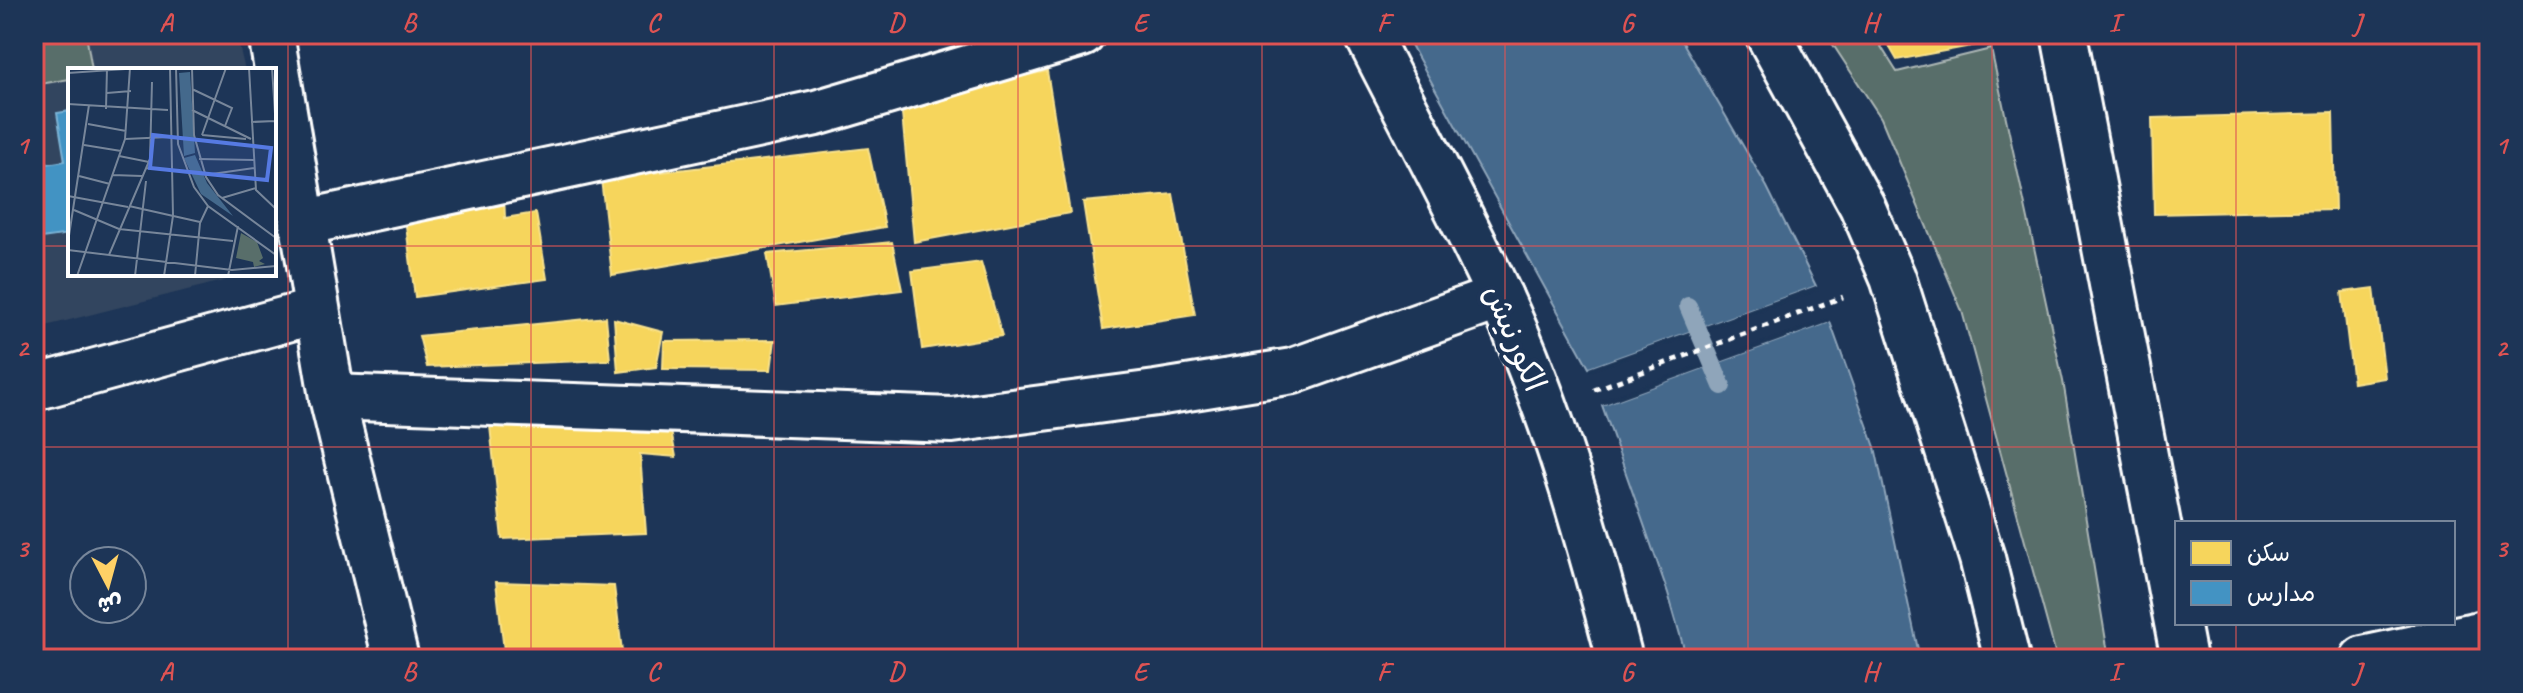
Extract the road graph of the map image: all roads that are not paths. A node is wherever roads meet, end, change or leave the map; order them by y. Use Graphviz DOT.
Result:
graph roads {
  1 [pos="271,34"];
  2 [pos="1082,34"];
  3 [pos="1367,34"];
  4 [pos="1768,34"];
  5 [pos="2064,34"];
  6 [pos="302,223"];
  7 [pos="1500,297"];
  8 [pos="316,311"];
  9 [pos="34,388"];
  10 [pos="332,397"];
  11 [pos="2175,612"];
  12 [pos="2177,625"];
  13 [pos="2489,632"];
  14 [pos="396,659"];
  15 [pos="1620,659"];
  16 [pos="2007,659"];
  17 [pos="2184,659"];
  18 [pos="2363,659"];
  1 -- 6 [label="street"];
  2 -- 6 [label="street"];
  3 -- 7 [label="street, الكورنيش"];
  4 -- 16 [label="street"];
  5 -- 11 [label="street"];
  6 -- 8 [label="street"];
  7 -- 10 [label="street"];
  7 -- 15 [label="street, الكورنيش"];
  8 -- 9 [label="street"];
  8 -- 10 [label="street"];
  10 -- 14 [label="street"];
  12 -- 17 [label="street"];
  13 -- 18 [label="street"];
}
